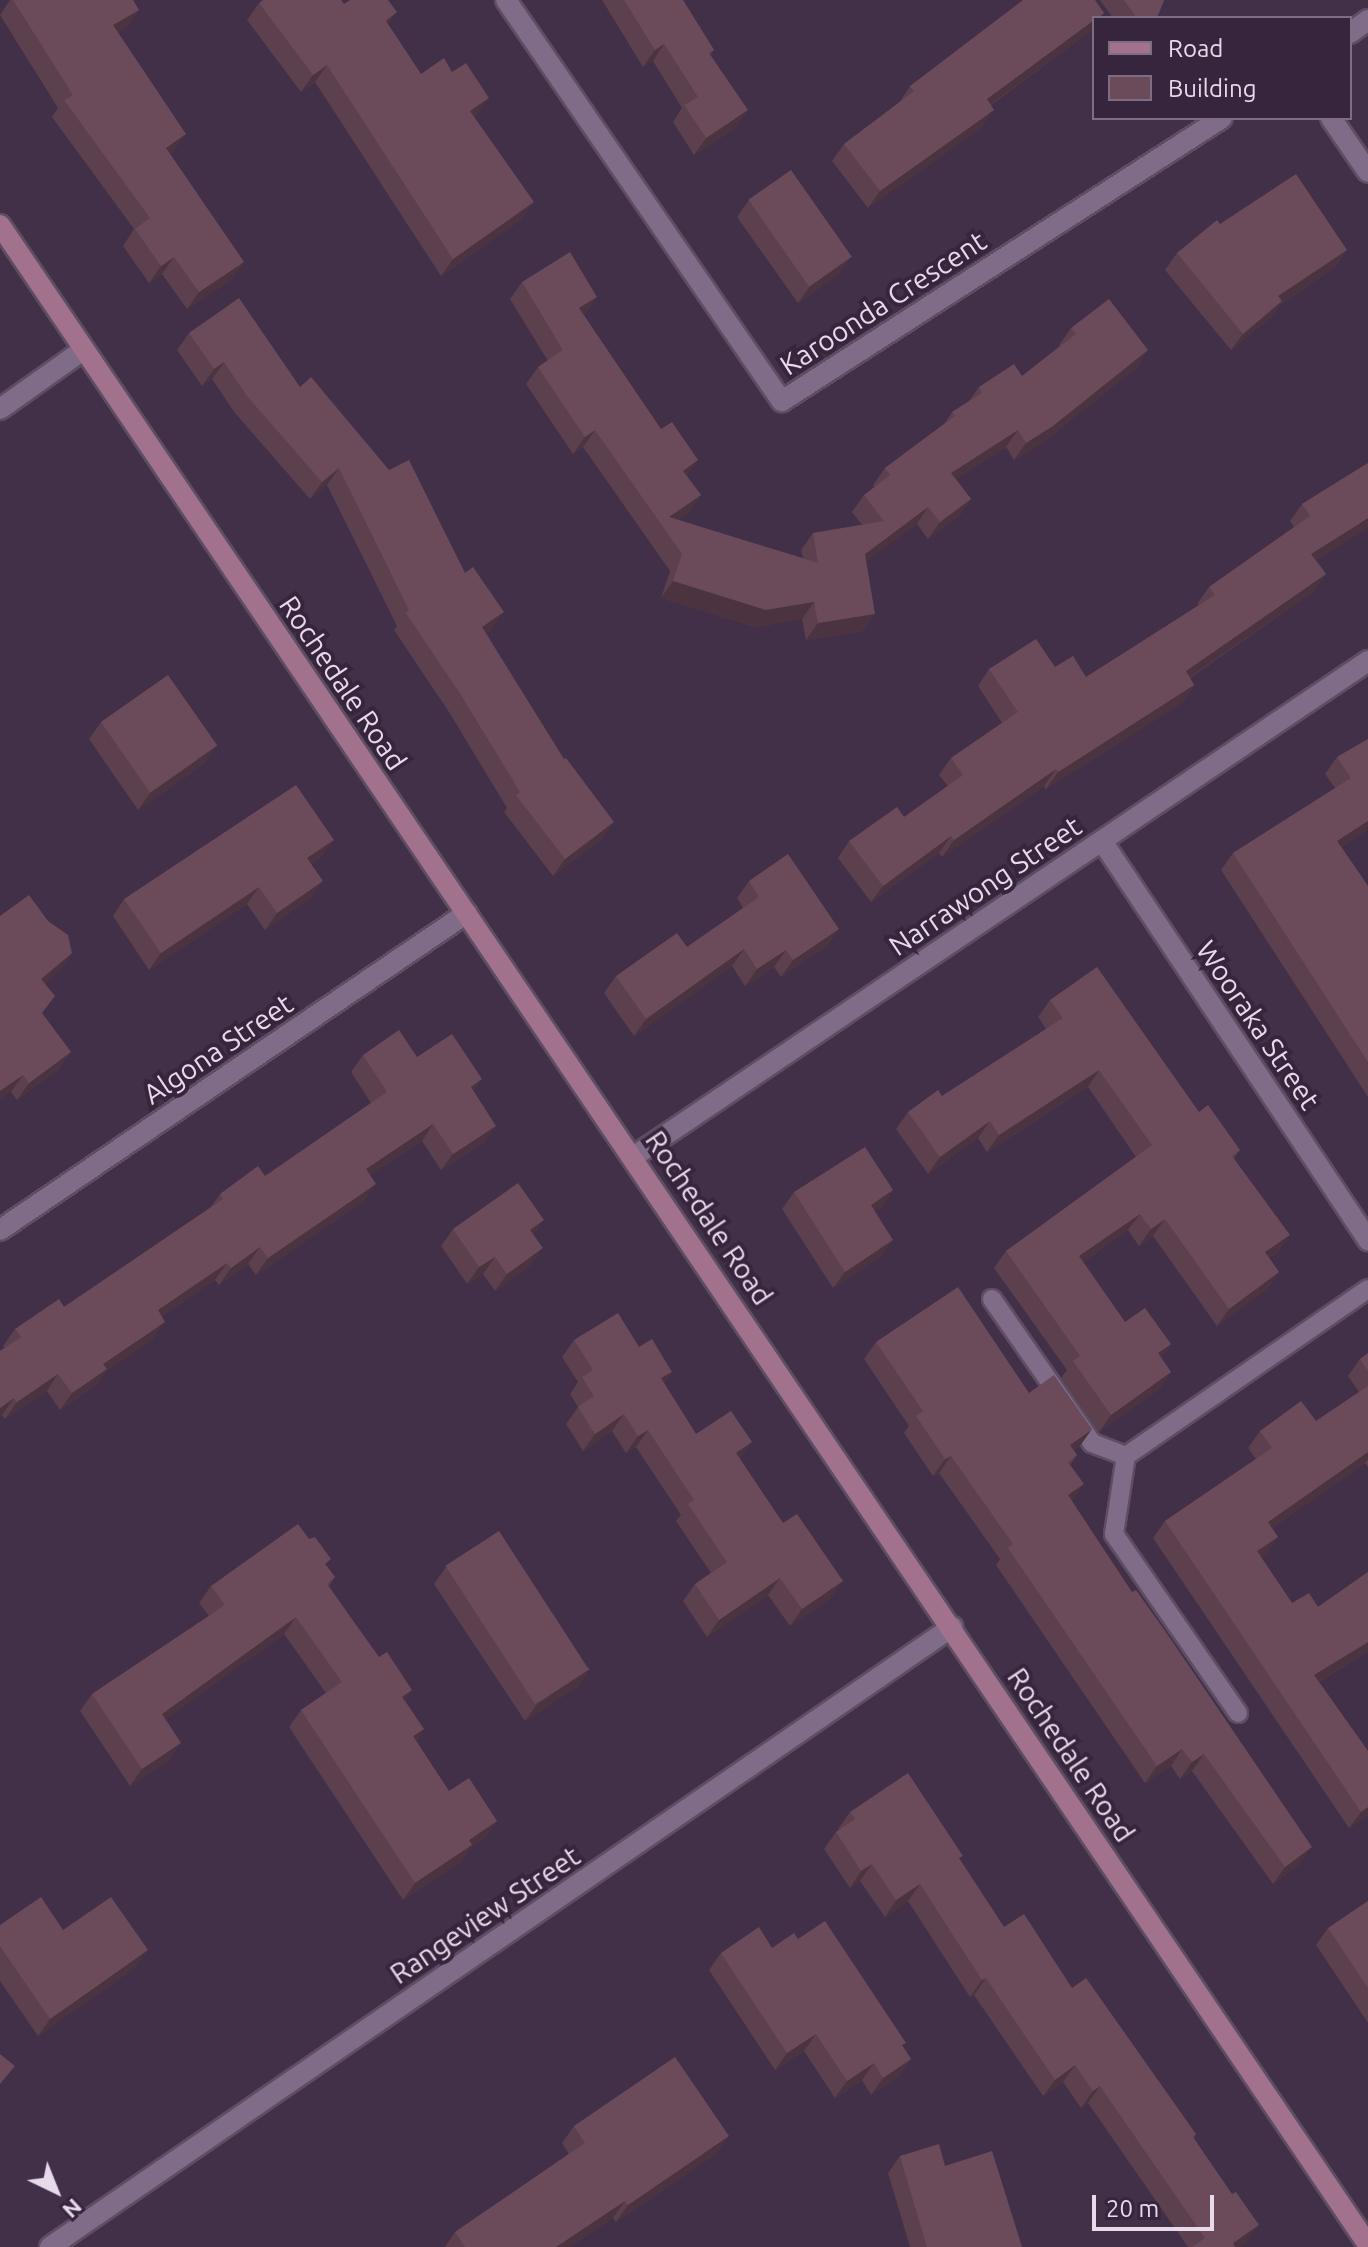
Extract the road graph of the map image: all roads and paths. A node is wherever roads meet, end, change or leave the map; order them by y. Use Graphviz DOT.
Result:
graph roads {
  1 [pos="506,0"];
  2 [pos="1219,120"];
  3 [pos="1332,120"];
  4 [pos="1368,172"];
  5 [pos="0,225"];
  6 [pos="83,350"];
  7 [pos="0,409"];
  8 [pos="1368,661"];
  9 [pos="1102,841"];
  10 [pos="467,913"];
  11 [pos="633,1157"];
  12 [pos="0,1230"];
  13 [pos="1368,1240"];
  14 [pos="1368,1289"];
  15 [pos="992,1299"];
  16 [pos="1126,1456"];
  17 [pos="952,1627"];
  18 [pos="1238,1713"];
  19 [pos="1368,2245"];
  20 [pos="50,2247"];
  1 -- 2 [label="street, Karoonda Crescent"];
  3 -- 4 [label="street"];
  5 -- 6 [label="main road, Rochedale Road"];
  6 -- 7 [label="street"];
  6 -- 10 [label="main road, Rochedale Road"];
  8 -- 9 [label="street, Narrawong Street"];
  9 -- 11 [label="street, Narrawong Street"];
  9 -- 13 [label="street, Wooraka Street"];
  10 -- 11 [label="main road, Rochedale Road"];
  10 -- 12 [label="street, Algona Street"];
  11 -- 17 [label="main road, Rochedale Road"];
  14 -- 16 [label="lane"];
  15 -- 16 [label="lane"];
  16 -- 18 [label="lane"];
  17 -- 19 [label="main road, Rochedale Road"];
  17 -- 20 [label="street, Rangeview Street"];
}
